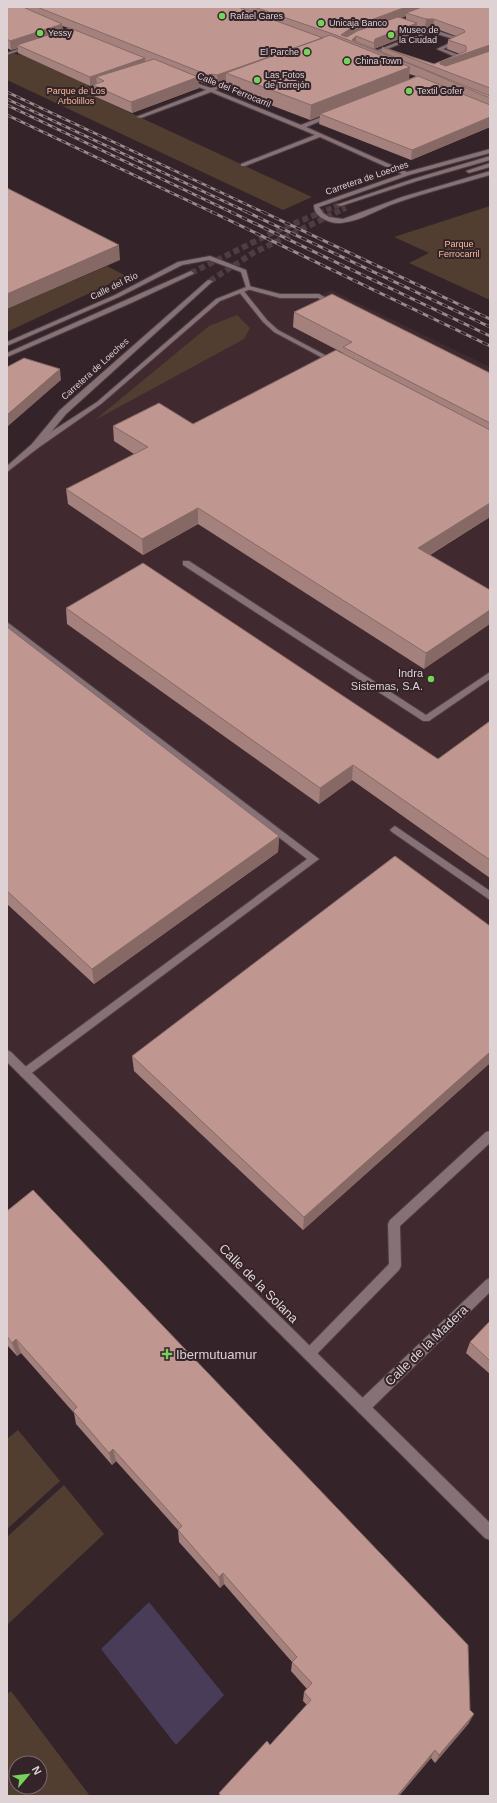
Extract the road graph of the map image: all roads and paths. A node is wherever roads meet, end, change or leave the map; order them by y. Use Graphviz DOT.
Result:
graph roads {
  1 [pos="418,30"];
  2 [pos="425,32"];
  3 [pos="36,44"];
  4 [pos="8,54"];
  5 [pos="445,72"];
  6 [pos="246,77"];
  7 [pos="430,78"];
  8 [pos="183,79"];
  9 [pos="111,82"];
  10 [pos="90,89"];
  11 [pos="211,90"];
  12 [pos="333,114"];
  13 [pos="139,117"];
  14 [pos="301,127"];
  15 [pos="320,135"];
  16 [pos="490,151"];
  17 [pos="490,158"];
  18 [pos="243,165"];
  19 [pos="490,165"];
  20 [pos="490,173"];
  21 [pos="407,174"];
  22 [pos="339,205"];
  23 [pos="346,208"];
  24 [pos="191,273"];
  25 [pos="210,281"];
  26 [pos="249,288"];
  27 [pos="240,291"];
  28 [pos="340,307"];
  29 [pos="7,344"];
  30 [pos="7,355"];
  31 [pos="345,367"];
  32 [pos="35,446"];
  33 [pos="7,470"];
  34 [pos="186,563"];
  35 [pos="7,625"];
  36 [pos="490,675"];
  37 [pos="395,830"];
  38 [pos="490,896"];
  39 [pos="7,1055"];
  40 [pos="25,1073"];
  41 [pos="490,1136"];
  42 [pos="490,1284"];
  43 [pos="309,1354"];
  44 [pos="363,1407"];
  45 [pos="490,1533"];
  1 -- 2 [label="street"];
  2 -- 2 [label="street"];
  3 -- 4 [label="street"];
  5 -- 7 [label="street"];
  6 -- 11 [label="street"];
  8 -- 11 [label="street, Calle del Ferrocarril"];
  9 -- 10 [label="street"];
  11 -- 13 [label="street"];
  11 -- 14 [label="street, Calle del Ferrocarril"];
  12 -- 14 [label="street"];
  14 -- 15 [label="street, Calle del Ferrocarril"];
  15 -- 18 [label="street"];
  15 -- 21 [label="street, Calle del Ferrocarril"];
  16 -- 21 [label="street, Carretera de Loeches"];
  17 -- 22 [label="street, Carretera de Loeches"];
  19 -- 23 [label="street"];
  20 -- 21 [label="street, Carretera de Loeches"];
  24 -- 30 [label="street, Calle del Río"];
  25 -- 32 [label="street, Carretera de Loeches"];
  26 -- 27 [label="street, Carretera de Loeches"];
  26 -- 28 [label="street"];
  26 -- 29 [label="street, Calle del Río"];
  27 -- 31 [label="street"];
  27 -- 32 [label="street, Carretera de Loeches"];
  32 -- 33 [label="street, Carretera de Loeches"];
  34 -- 36 [label="street"];
  35 -- 40 [label="street"];
  37 -- 38 [label="street"];
  39 -- 40 [label="street, Calle de la Solana"];
  40 -- 43 [label="street, Calle de la Solana"];
  41 -- 43 [label="street"];
  42 -- 44 [label="street, Calle de la Madera"];
  43 -- 44 [label="street, Calle de la Solana"];
  44 -- 45 [label="street, Calle de la Solana"];
}
